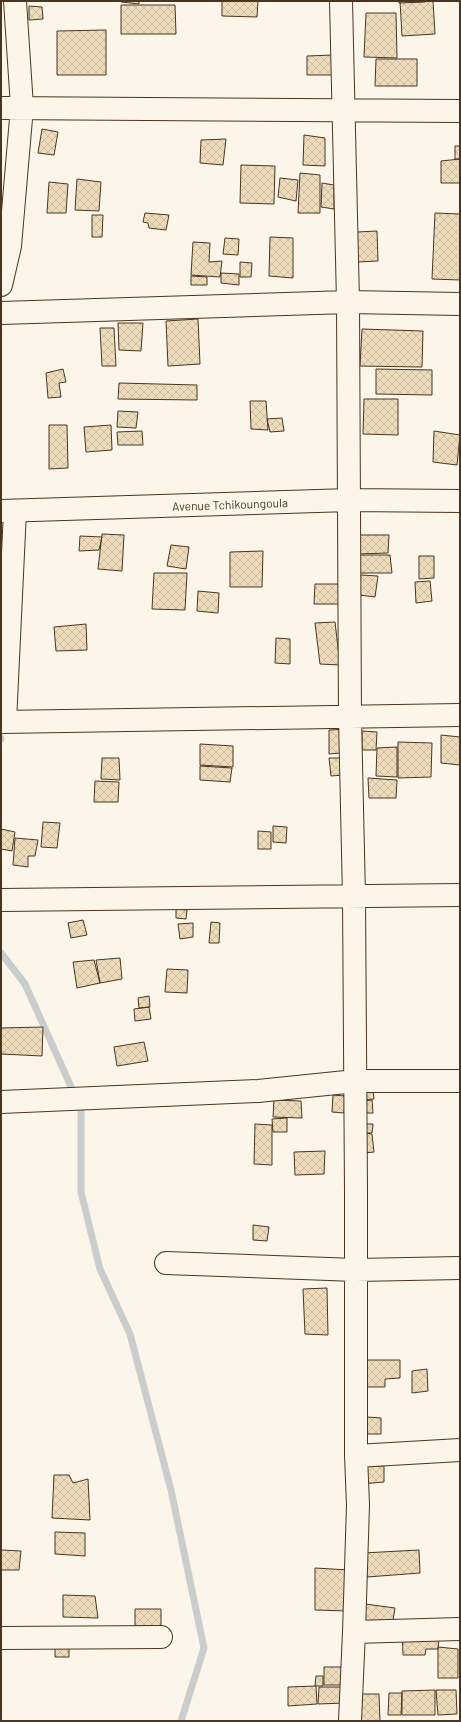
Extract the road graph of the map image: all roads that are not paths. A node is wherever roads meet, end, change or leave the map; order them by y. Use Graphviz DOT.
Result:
graph roads {
  1 [pos="15,1"];
  2 [pos="341,1"];
  3 [pos="11,108"];
  4 [pos="344,111"];
  5 [pos="460,111"];
  6 [pos="1,285"];
  7 [pos="348,302"];
  8 [pos="460,304"];
  9 [pos="1,313"];
  10 [pos="349,500"];
  11 [pos="460,501"];
  12 [pos="8,511"];
  13 [pos="460,716"];
  14 [pos="350,718"];
  15 [pos="3,722"];
  16 [pos="460,895"];
  17 [pos="354,897"];
  18 [pos="1,900"];
  19 [pos="356,1081"];
  20 [pos="460,1081"];
  21 [pos="1,1102"];
  22 [pos="166,1263"];
  23 [pos="460,1268"];
  24 [pos="356,1270"];
  25 [pos="460,1450"];
  26 [pos="356,1456"];
  27 [pos="460,1629"];
  28 [pos="354,1632"];
  29 [pos="161,1637"];
  30 [pos="1,1638"];
  31 [pos="350,1721"];
  1 -- 3 [label="street"];
  2 -- 4 [label="street"];
  3 -- 4 [label="street"];
  3 -- 6 [label="street"];
  4 -- 5 [label="street"];
  4 -- 7 [label="street"];
  7 -- 8 [label="street"];
  7 -- 9 [label="street"];
  7 -- 10 [label="street"];
  10 -- 11 [label="street, Avenue Tchikoungoula"];
  10 -- 12 [label="street, Avenue Tchikoungoula"];
  10 -- 14 [label="street"];
  12 -- 15 [label="street"];
  13 -- 14 [label="street"];
  14 -- 15 [label="street"];
  14 -- 17 [label="street"];
  16 -- 17 [label="street"];
  17 -- 18 [label="street"];
  17 -- 19 [label="street"];
  19 -- 20 [label="street"];
  19 -- 21 [label="street"];
  19 -- 24 [label="street"];
  22 -- 24 [label="street"];
  23 -- 24 [label="street"];
  24 -- 26 [label="street"];
  25 -- 26 [label="street"];
  26 -- 28 [label="street"];
  27 -- 28 [label="street"];
  28 -- 31 [label="street"];
  29 -- 30 [label="street"];
}
